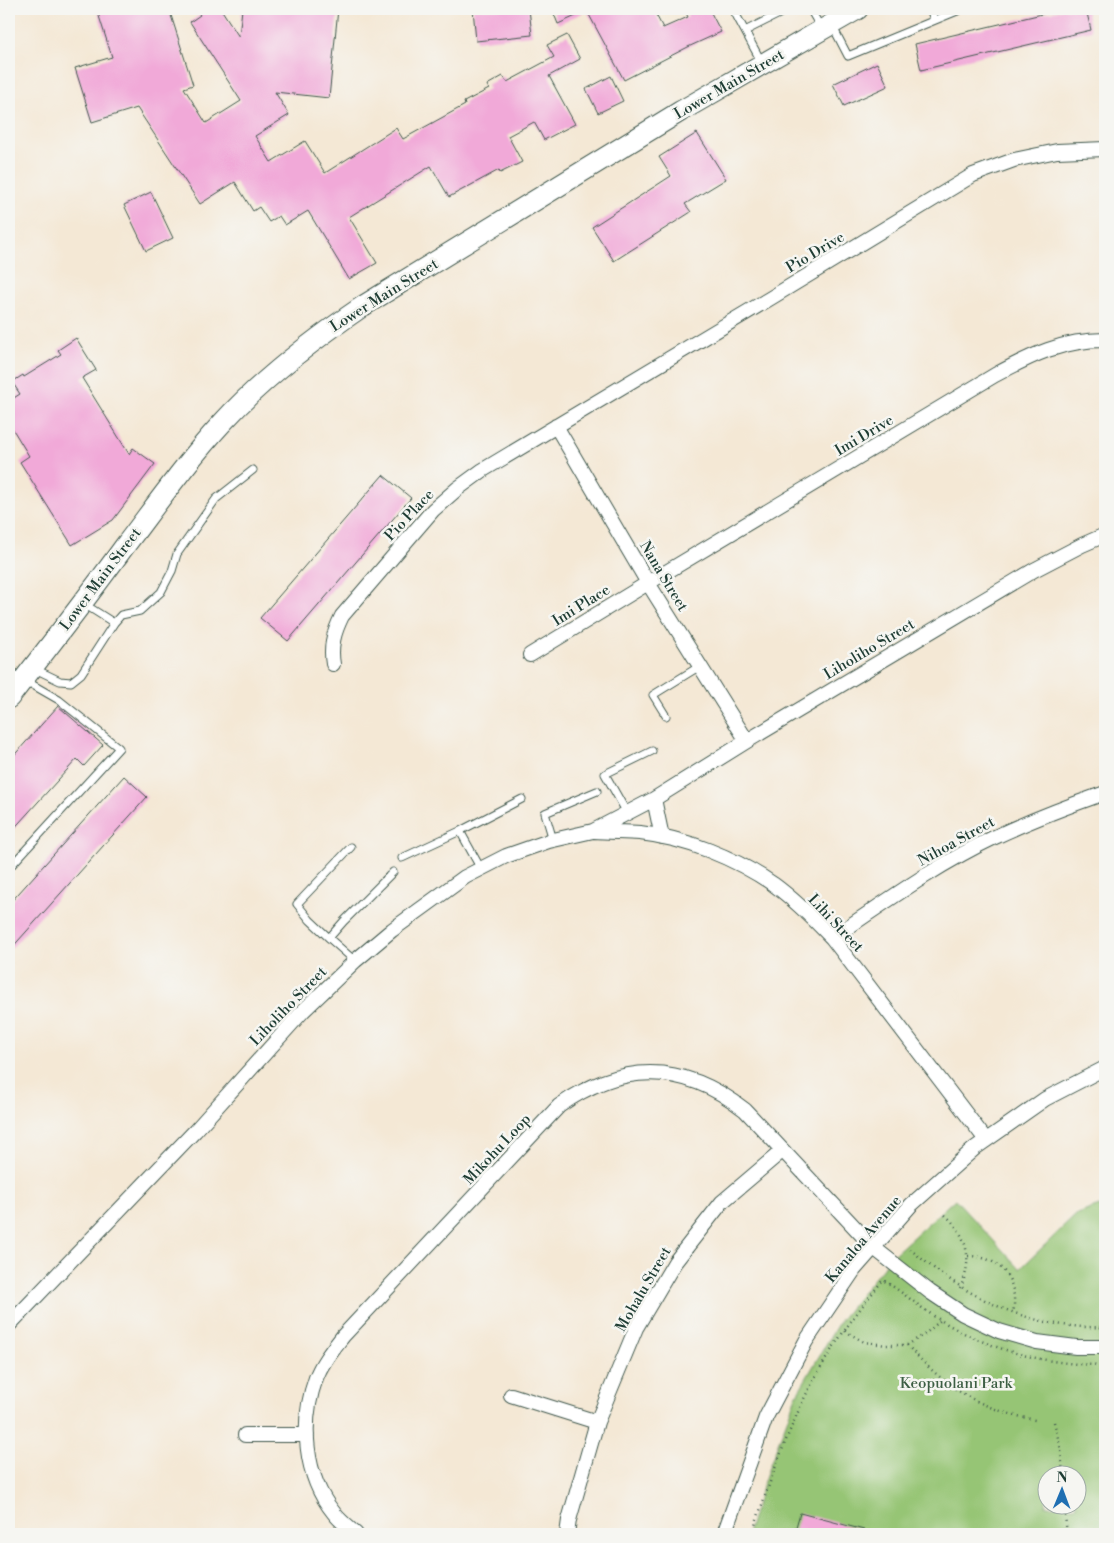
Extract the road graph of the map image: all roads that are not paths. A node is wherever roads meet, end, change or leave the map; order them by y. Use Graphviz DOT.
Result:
graph roads {
  1 [pos="733,9"];
  2 [pos="810,9"];
  3 [pos="858,9"];
  4 [pos="930,9"];
  5 [pos="962,9"];
  6 [pos="779,14"];
  7 [pos="934,20"];
  8 [pos="827,27"];
  9 [pos="745,31"];
  10 [pos="762,63"];
  11 [pos="1105,149"];
  12 [pos="1105,340"];
  13 [pos="556,426"];
  14 [pos="253,470"];
  15 [pos="1105,535"];
  16 [pos="648,583"];
  17 [pos="82,603"];
  18 [pos="114,623"];
  19 [pos="530,655"];
  20 [pos="333,664"];
  21 [pos="700,666"];
  22 [pos="28,673"];
  23 [pos="9,698"];
  24 [pos="666,716"];
  25 [pos="747,740"];
  26 [pos="652,751"];
  27 [pos="597,791"];
  28 [pos="1105,793"];
  29 [pos="522,799"];
  30 [pos="654,799"];
  31 [pos="627,813"];
  32 [pos="460,831"];
  33 [pos="594,831"];
  34 [pos="662,837"];
  35 [pos="553,840"];
  36 [pos="352,847"];
  37 [pos="402,858"];
  38 [pos="9,868"];
  39 [pos="481,869"];
  40 [pos="392,872"];
  41 [pos="329,938"];
  42 [pos="832,938"];
  43 [pos="355,961"];
  44 [pos="1105,1068"];
  45 [pos="986,1140"];
  46 [pos="782,1152"];
  47 [pos="874,1248"];
  48 [pos="9,1325"];
  49 [pos="1105,1347"];
  50 [pos="511,1395"];
  51 [pos="597,1422"];
  52 [pos="245,1435"];
  53 [pos="307,1435"];
  54 [pos="356,1534"];
  55 [pos="567,1534"];
  56 [pos="724,1534"];
  1 -- 9 [label="lane"];
  2 -- 8 [label="lane"];
  3 -- 8 [label="street, Lower Main Street"];
  4 -- 7 [label="lane"];
  5 -- 7 [label="lane"];
  6 -- 9 [label="lane"];
  7 -- 8 [label="lane"];
  8 -- 10 [label="street, Lower Main Street"];
  9 -- 10 [label="lane"];
  10 -- 17 [label="street, Lower Main Street"];
  11 -- 13 [label="street, Pio Drive"];
  12 -- 16 [label="street, Imi Drive"];
  13 -- 16 [label="street, Nana Street"];
  13 -- 20 [label="street, Pio Place"];
  14 -- 18 [label="lane"];
  15 -- 25 [label="street, Liholiho Street"];
  16 -- 19 [label="street, Imi Place"];
  16 -- 21 [label="street, Nana Street"];
  17 -- 18 [label="lane"];
  17 -- 22 [label="street, Lower Main Street"];
  18 -- 22 [label="lane"];
  21 -- 24 [label="lane"];
  21 -- 25 [label="street, Nana Street"];
  22 -- 23 [label="street, Lower Main Street"];
  22 -- 38 [label="lane"];
  25 -- 30 [label="street, Liholiho Street"];
  26 -- 31 [label="lane"];
  27 -- 35 [label="lane"];
  28 -- 42 [label="street, Nihoa Street"];
  29 -- 32 [label="lane"];
  30 -- 31 [label="street, Liholiho Street"];
  30 -- 34 [label="street"];
  31 -- 33 [label="street, Liholiho Street"];
  32 -- 37 [label="lane"];
  32 -- 39 [label="lane"];
  33 -- 34 [label="street, Lihi Street"];
  33 -- 35 [label="street, Liholiho Street"];
  34 -- 42 [label="street, Lihi Street"];
  35 -- 39 [label="street, Liholiho Street"];
  36 -- 41 [label="lane"];
  39 -- 43 [label="street, Liholiho Street"];
  40 -- 41 [label="lane"];
  41 -- 43 [label="lane"];
  42 -- 45 [label="street, Lihi Street"];
  43 -- 48 [label="street, Liholiho Street"];
  44 -- 45 [label="street, Kanaloa Avenue"];
  45 -- 47 [label="street, Kanaloa Avenue"];
  46 -- 47 [label="street, Mikohu Loop"];
  46 -- 51 [label="street, Mohalu Street"];
  46 -- 53 [label="street, Mikohu Loop"];
  47 -- 49 [label="street, Mikohu Loop"];
  47 -- 56 [label="street, Kanaloa Avenue"];
  50 -- 51 [label="street"];
  51 -- 55 [label="street, Mohalu Street"];
  52 -- 53 [label="street"];
  53 -- 54 [label="street, Mikohu Loop"];
}
